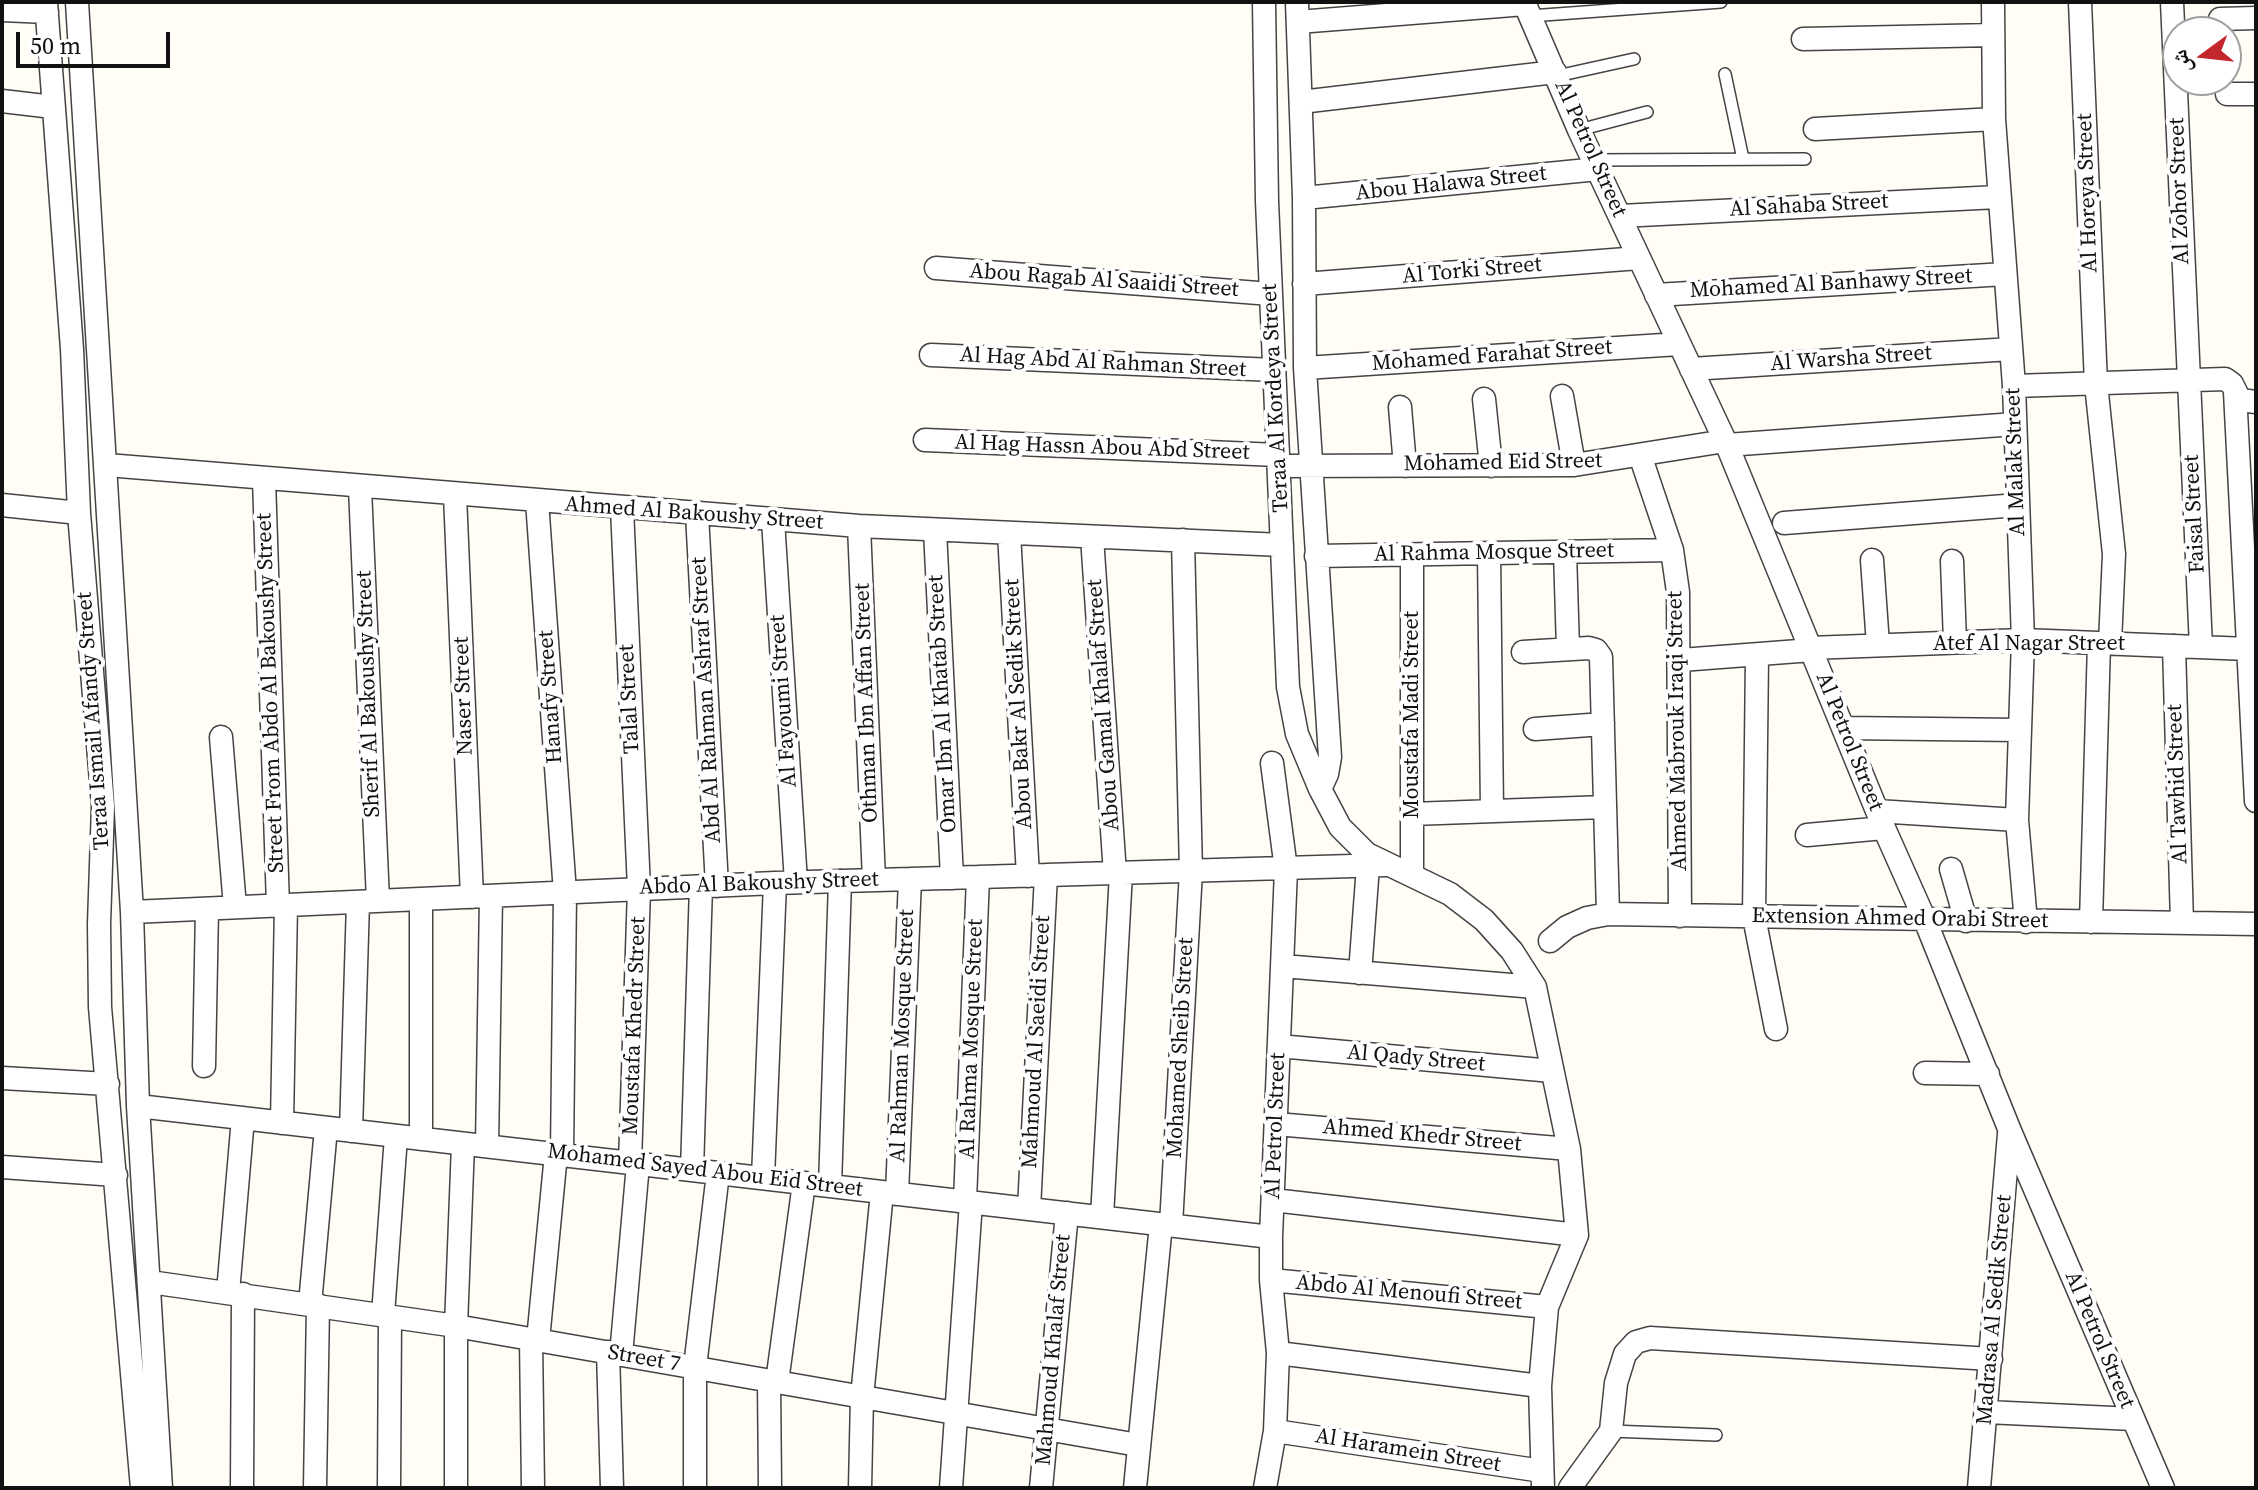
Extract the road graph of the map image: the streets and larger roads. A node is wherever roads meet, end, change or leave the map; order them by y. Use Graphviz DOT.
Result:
graph roads {
  1 [pos="77,2"];
  2 [pos="1264,2"];
  3 [pos="1993,2"];
  4 [pos="2080,2"];
  5 [pos="2172,2"];
  6 [pos="46,7"];
  7 [pos="1526,7"];
  8 [pos="2,10"];
  9 [pos="1298,12"];
  10 [pos="1993,35"];
  11 [pos="1803,39"];
  12 [pos="1556,74"];
  13 [pos="2,101"];
  14 [pos="1301,102"];
  15 [pos="53,107"];
  16 [pos="1994,119"];
  17 [pos="1815,129"];
  18 [pos="1596,165"];
  19 [pos="1998,197"];
  20 [pos="1304,198"];
  21 [pos="1620,216"];
  22 [pos="1639,258"];
  23 [pos="936,268"];
  24 [pos="2005,274"];
  25 [pos="1304,284"];
  26 [pos="1271,294"];
  27 [pos="1656,295"];
  28 [pos="1679,344"];
  29 [pos="72,349"];
  30 [pos="99,349"];
  31 [pos="2011,349"];
  32 [pos="931,355"];
  33 [pos="1305,368"];
  34 [pos="1691,369"];
  35 [pos="1274,370"];
  36 [pos="2188,380"];
  37 [pos="2096,384"];
  38 [pos="2014,386"];
  39 [pos="2235,392"];
  40 [pos="1562,396"];
  41 [pos="1484,399"];
  42 [pos="2256,402"];
  43 [pos="1400,407"];
  44 [pos="2015,424"];
  45 [pos="925,440"];
  46 [pos="1726,443"];
  47 [pos="1640,455"];
  48 [pos="1278,461"];
  49 [pos="107,465"];
  50 [pos="1574,465"];
  51 [pos="1311,466"];
  52 [pos="1405,466"];
  53 [pos="1491,466"];
  54 [pos="264,479"];
  55 [pos="2248,483"];
  56 [pos="360,488"];
  57 [pos="455,495"];
  58 [pos="537,501"];
  59 [pos="2,505"];
  60 [pos="2018,505"];
  61 [pos="622,508"];
  62 [pos="79,513"];
  63 [pos="697,514"];
  64 [pos="773,520"];
  65 [pos="1784,523"];
  66 [pos="859,526"];
  67 [pos="935,530"];
  68 [pos="1009,533"];
  69 [pos="1092,537"];
  70 [pos="1183,540"];
  71 [pos="1282,545"];
  72 [pos="1672,550"];
  73 [pos="1565,552"];
  74 [pos="2250,552"];
  75 [pos="1489,553"];
  76 [pos="1412,555"];
  77 [pos="1316,556"];
  78 [pos="1872,560"];
  79 [pos="1952,561"];
  80 [pos="2251,617"];
  81 [pos="2023,640"];
  82 [pos="1955,642"];
  83 [pos="2104,643"];
  84 [pos="1878,645"];
  85 [pos="2174,646"];
  86 [pos="2201,647"];
  87 [pos="1568,649"];
  88 [pos="1811,649"];
  89 [pos="2248,649"];
  90 [pos="1523,652"];
  91 [pos="1757,656"];
  92 [pos="1681,660"];
  93 [pos="1603,724"];
  94 [pos="1843,728"];
  95 [pos="1535,729"];
  96 [pos="2020,730"];
  97 [pos="221,737"];
  98 [pos="1272,763"];
  99 [pos="1320,789"];
  100 [pos="2256,801"];
  101 [pos="1605,807"];
  102 [pos="1492,811"];
  103 [pos="1412,814"];
  104 [pos="1880,819"];
  105 [pos="2017,820"];
  106 [pos="1807,835"];
  107 [pos="1378,865"];
  108 [pos="1286,869"];
  109 [pos="1951,869"];
  110 [pos="1191,871"];
  111 [pos="1118,874"];
  112 [pos="1037,875"];
  113 [pos="1412,875"];
  114 [pos="978,877"];
  115 [pos="952,878"];
  116 [pos="910,879"];
  117 [pos="874,880"];
  118 [pos="840,881"];
  119 [pos="786,883"];
  120 [pos="709,886"];
  121 [pos="639,889"];
  122 [pos="565,893"];
  123 [pos="482,896"];
  124 [pos="421,899"];
  125 [pos="368,901"];
  126 [pos="282,905"];
  127 [pos="235,907"];
  128 [pos="207,909"];
  129 [pos="132,912"];
  130 [pos="1608,914"];
  131 [pos="1680,916"];
  132 [pos="1754,917"];
  133 [pos="1925,920"];
  134 [pos="1966,921"];
  135 [pos="2026,922"];
  136 [pos="2091,922"];
  137 [pos="2182,923"];
  138 [pos="2256,924"];
  139 [pos="1550,941"];
  140 [pos="1283,966"];
  141 [pos="1360,973"];
  142 [pos="1535,987"];
  143 [pos="1776,1029"];
  144 [pos="1279,1046"];
  145 [pos="204,1066"];
  146 [pos="1552,1071"];
  147 [pos="1925,1073"];
  148 [pos="1988,1074"];
  149 [pos="2,1078"];
  150 [pos="108,1084"];
  151 [pos="138,1106"];
  152 [pos="243,1118"];
  153 [pos="282,1123"];
  154 [pos="1276,1124"];
  155 [pos="326,1128"];
  156 [pos="351,1131"];
  157 [pos="2010,1131"];
  158 [pos="396,1136"];
  159 [pos="421,1139"];
  160 [pos="463,1144"];
  161 [pos="487,1146"];
  162 [pos="1569,1149"];
  163 [pos="559,1155"];
  164 [pos="634,1163"];
  165 [pos="2,1167"];
  166 [pos="692,1170"];
  167 [pos="718,1173"];
  168 [pos="116,1175"];
  169 [pos="763,1178"];
  170 [pos="804,1183"];
  171 [pos="830,1186"];
  172 [pos="889,1193"];
  173 [pos="1273,1200"];
  174 [pos="968,1202"];
  175 [pos="1029,1209"];
  176 [pos="1067,1213"];
  177 [pos="1102,1217"];
  178 [pos="1166,1224"];
  179 [pos="1577,1235"];
  180 [pos="1271,1237"];
  181 [pos="1271,1280"];
  182 [pos="150,1282"];
  183 [pos="236,1293"];
  184 [pos="314,1305"];
  185 [pos="1547,1307"];
  186 [pos="386,1316"];
  187 [pos="456,1326"];
  188 [pos="535,1340"];
  189 [pos="1278,1353"];
  190 [pos="614,1354"];
  191 [pos="1991,1359"];
  192 [pos="695,1367"];
  193 [pos="773,1382"];
  194 [pos="1540,1386"];
  195 [pos="862,1397"];
  196 [pos="1987,1412"];
  197 [pos="955,1413"];
  198 [pos="2133,1419"];
  199 [pos="1047,1429"];
  200 [pos="1275,1431"];
  201 [pos="1138,1445"];
  202 [pos="1542,1480"];
  203 [pos="142,1488"];
  204 [pos="161,1488"];
  205 [pos="242,1488"];
  206 [pos="315,1488"];
  207 [pos="389,1488"];
  208 [pos="456,1488"];
  209 [pos="533,1488"];
  210 [pos="612,1488"];
  211 [pos="695,1488"];
  212 [pos="770,1488"];
  213 [pos="860,1488"];
  214 [pos="951,1488"];
  215 [pos="1041,1488"];
  216 [pos="1135,1488"];
  217 [pos="1265,1488"];
  218 [pos="1570,1488"];
  219 [pos="1979,1488"];
  220 [pos="2163,1488"];
  1 -- 30 [label="street, Teraa Ismail Afandy Street"];
  2 -- 26 [label="street, Teraa Al Kordeya Street"];
  3 -- 10 [label="street, Al Malak Street"];
  4 -- 37 [label="street, Al Horeya Street"];
  5 -- 36 [label="street, Al Zohor Street"];
  6 -- 8 [label="street"];
  6 -- 15 [label="street, Teraa Ismail Afandy Street"];
  7 -- 9 [label="street"];
  7 -- 12 [label="street, Al Petrol Street"];
  9 -- 14 [label="street, Teraa Al Kordeya Street"];
  10 -- 11 [label="street"];
  10 -- 16 [label="street, Al Malak Street"];
  12 -- 14 [label="street"];
  12 -- 18 [label="street, Al Petrol Street"];
  13 -- 15 [label="street"];
  14 -- 20 [label="street, Teraa Al Kordeya Street"];
  15 -- 29 [label="street, Teraa Ismail Afandy Street"];
  16 -- 17 [label="street"];
  16 -- 19 [label="street, Al Malak Street"];
  18 -- 20 [label="street, Abou Halawa Street"];
  18 -- 21 [label="street, Al Petrol Street"];
  19 -- 21 [label="street, Al Sahaba Street"];
  19 -- 24 [label="street, Al Malak Street"];
  20 -- 25 [label="street, Teraa Al Kordeya Street"];
  21 -- 22 [label="street, Al Petrol Street"];
  22 -- 25 [label="street, Al Torki Street"];
  22 -- 27 [label="street, Al Petrol Street"];
  23 -- 26 [label="street, Abou Ragab Al Saaidi Street"];
  24 -- 27 [label="street, Mohamed Al Banhawy Street"];
  24 -- 31 [label="street, Al Malak Street"];
  25 -- 33 [label="street, Teraa Al Kordeya Street"];
  26 -- 35 [label="street, Teraa Al Kordeya Street"];
  27 -- 28 [label="street, Al Petrol Street"];
  28 -- 33 [label="street, Mohamed Farahat Street"];
  28 -- 34 [label="street, Al Petrol Street"];
  29 -- 30 [label="street"];
  29 -- 62 [label="street, Teraa Ismail Afandy Street"];
  30 -- 49 [label="street, Teraa Ismail Afandy Street"];
  31 -- 34 [label="street, Al Warsha Street"];
  31 -- 38 [label="street, Al Malak Street"];
  32 -- 35 [label="street, Al Hag Abd Al Rahman Street"];
  33 -- 51 [label="street, Teraa Al Kordeya Street"];
  34 -- 46 [label="street, Al Petrol Street"];
  35 -- 48 [label="street, Teraa Al Kordeya Street"];
  36 -- 37 [label="street"];
  36 -- 39 [label="street"];
  36 -- 86 [label="street, Faisal Street"];
  37 -- 38 [label="street"];
  37 -- 83 [label="street, Al Horeya Street"];
  38 -- 44 [label="street, Al Malak Street"];
  39 -- 42 [label="street"];
  39 -- 55 [label="street"];
  40 -- 50 [label="street"];
  41 -- 53 [label="street"];
  43 -- 52 [label="street"];
  44 -- 46 [label="street, Mohamed Eid Street"];
  44 -- 60 [label="street, Al Malak Street"];
  45 -- 48 [label="street, Al Hag Hassn Abou Abd Street"];
  46 -- 47 [label="street, Mohamed Eid Street"];
  46 -- 88 [label="street, Al Petrol Street"];
  47 -- 50 [label="street, Mohamed Eid Street"];
  47 -- 72 [label="street, Ahmed Mabrouk Iraqi Street"];
  48 -- 51 [label="street, Mohamed Eid Street"];
  48 -- 71 [label="street, Teraa Al Kordeya Street"];
  49 -- 54 [label="street, Ahmed Al Bakoushy Street"];
  49 -- 129 [label="street, Teraa Ismail Afandy Street"];
  50 -- 53 [label="street, Mohamed Eid Street"];
  51 -- 52 [label="street, Mohamed Eid Street"];
  51 -- 77 [label="street, Teraa Al Kordeya Street"];
  52 -- 53 [label="street, Mohamed Eid Street"];
  54 -- 56 [label="street, Ahmed Al Bakoushy Street"];
  54 -- 126 [label="street, Street From Abdo Al Bakoushy Street"];
  55 -- 74 [label="street"];
  56 -- 57 [label="street, Ahmed Al Bakoushy Street"];
  56 -- 125 [label="street, Sherif Al Bakoushy Street"];
  57 -- 58 [label="street, Ahmed Al Bakoushy Street"];
  57 -- 123 [label="street, Naser Street"];
  58 -- 61 [label="street, Ahmed Al Bakoushy Street"];
  58 -- 122 [label="street, Hanafy Street"];
  59 -- 62 [label="street"];
  60 -- 65 [label="street"];
  60 -- 81 [label="street, Al Malak Street"];
  61 -- 63 [label="street, Ahmed Al Bakoushy Street"];
  61 -- 121 [label="street, Talal Street"];
  62 -- 150 [label="street, Teraa Ismail Afandy Street"];
  63 -- 64 [label="street, Ahmed Al Bakoushy Street"];
  63 -- 120 [label="street, Abd Al Rahman Ashraf Street"];
  64 -- 66 [label="street, Ahmed Al Bakoushy Street"];
  64 -- 119 [label="street, Al Fayoumi Street"];
  66 -- 67 [label="street, Ahmed Al Bakoushy Street"];
  66 -- 117 [label="street, Othman Ibn Affan Street"];
  67 -- 68 [label="street, Ahmed Al Bakoushy Street"];
  67 -- 115 [label="street, Omar Ibn Al Khatab Street"];
  68 -- 69 [label="street, Ahmed Al Bakoushy Street"];
  68 -- 112 [label="street, Abou Bakr Al Sedik Street"];
  69 -- 70 [label="street, Ahmed Al Bakoushy Street"];
  69 -- 111 [label="street, Abou Gamal Khalaf Street"];
  70 -- 71 [label="street, Ahmed Al Bakoushy Street"];
  70 -- 110 [label="street, Mohamed Sheib Street"];
  71 -- 99 [label="street, Teraa Al Kordeya Street"];
  72 -- 73 [label="street, Al Rahma Mosque Street"];
  72 -- 92 [label="street, Ahmed Mabrouk Iraqi Street"];
  73 -- 75 [label="street, Al Rahma Mosque Street"];
  73 -- 87 [label="street"];
  74 -- 80 [label="street"];
  75 -- 76 [label="street, Al Rahma Mosque Street"];
  75 -- 102 [label="street"];
  76 -- 77 [label="street, Al Rahma Mosque Street"];
  76 -- 103 [label="street, Moustafa Madi Street"];
  77 -- 99 [label="street, Teraa Al Kordeya Street"];
  78 -- 84 [label="street"];
  79 -- 82 [label="street"];
  80 -- 89 [label="street"];
  81 -- 82 [label="street, Atef Al Nagar Street"];
  81 -- 83 [label="street, Atef Al Nagar Street"];
  81 -- 96 [label="street, Al Malak Street"];
  82 -- 84 [label="street, Atef Al Nagar Street"];
  83 -- 85 [label="street, Atef Al Nagar Street"];
  83 -- 136 [label="street"];
  84 -- 88 [label="street, Atef Al Nagar Street"];
  85 -- 86 [label="street, Atef Al Nagar Street"];
  85 -- 137 [label="street, Al Tawhid Street"];
  86 -- 89 [label="street, Atef Al Nagar Street"];
  87 -- 90 [label="street"];
  87 -- 93 [label="street"];
  88 -- 91 [label="street, Atef Al Nagar Street"];
  88 -- 94 [label="street, Al Petrol Street"];
  89 -- 100 [label="street"];
  91 -- 92 [label="street, Atef Al Nagar Street"];
  91 -- 132 [label="street"];
  92 -- 131 [label="street, Ahmed Mabrouk Iraqi Street"];
  93 -- 95 [label="street"];
  93 -- 101 [label="street"];
  94 -- 96 [label="street"];
  94 -- 104 [label="street, Al Petrol Street"];
  96 -- 105 [label="street, Al Malak Street"];
  97 -- 127 [label="street"];
  98 -- 108 [label="street, Al Petrol Street"];
  99 -- 107 [label="street, Teraa Al Kordeya Street"];
  101 -- 102 [label="street"];
  101 -- 130 [label="street"];
  102 -- 103 [label="street"];
  103 -- 113 [label="street, Moustafa Madi Street"];
  104 -- 105 [label="street"];
  104 -- 106 [label="street"];
  104 -- 133 [label="street, Al Petrol Street"];
  105 -- 135 [label="street, Al Malak Street"];
  107 -- 108 [label="street, Abdo Al Bakoushy Street"];
  107 -- 113 [label="street, Teraa Al Kordeya Street"];
  107 -- 141 [label="street"];
  108 -- 110 [label="street, Abdo Al Bakoushy Street"];
  108 -- 140 [label="street, Al Petrol Street"];
  109 -- 134 [label="street"];
  110 -- 111 [label="street, Abdo Al Bakoushy Street"];
  110 -- 178 [label="street, Mohamed Sheib Street"];
  111 -- 112 [label="street, Abdo Al Bakoushy Street"];
  111 -- 177 [label="street, Abou Gamal Khalaf Street"];
  112 -- 114 [label="street, Abdo Al Bakoushy Street"];
  112 -- 175 [label="street, Mahmoud Al Saeidi Street"];
  113 -- 142 [label="street, Teraa Al Kordeya Street"];
  114 -- 115 [label="street, Abdo Al Bakoushy Street"];
  114 -- 174 [label="street, Al Rahma Mosque Street"];
  115 -- 116 [label="street, Abdo Al Bakoushy Street"];
  116 -- 117 [label="street, Abdo Al Bakoushy Street"];
  116 -- 172 [label="street, Al Rahman Mosque Street"];
  117 -- 118 [label="street, Abdo Al Bakoushy Street"];
  118 -- 119 [label="street, Abdo Al Bakoushy Street"];
  118 -- 171 [label="street"];
  119 -- 120 [label="street, Abdo Al Bakoushy Street"];
  119 -- 169 [label="street, Al Fayoumi Street"];
  120 -- 121 [label="street, Abdo Al Bakoushy Street"];
  120 -- 166 [label="street, Abd Al Rahman Ashraf Street"];
  121 -- 122 [label="street, Abdo Al Bakoushy Street"];
  121 -- 164 [label="street, Moustafa Khedr Street"];
  122 -- 123 [label="street, Abdo Al Bakoushy Street"];
  122 -- 163 [label="street, Hanafy Street"];
  123 -- 124 [label="street, Abdo Al Bakoushy Street"];
  123 -- 161 [label="street, Naser Street"];
  124 -- 125 [label="street, Abdo Al Bakoushy Street"];
  124 -- 159 [label="street"];
  125 -- 126 [label="street, Abdo Al Bakoushy Street"];
  125 -- 156 [label="street, Sherif Al Bakoushy Street"];
  126 -- 127 [label="street, Abdo Al Bakoushy Street"];
  126 -- 153 [label="street, Street From Abdo Al Bakoushy Street"];
  127 -- 128 [label="street, Abdo Al Bakoushy Street"];
  128 -- 129 [label="street, Abdo Al Bakoushy Street"];
  128 -- 145 [label="street"];
  129 -- 151 [label="street, Teraa Ismail Afandy Street"];
  130 -- 131 [label="street, Extension Ahmed Orabi Street"];
  130 -- 139 [label="street, Extension Ahmed Orabi Street"];
  131 -- 132 [label="street, Extension Ahmed Orabi Street"];
  132 -- 133 [label="street, Extension Ahmed Orabi Street"];
  132 -- 143 [label="street"];
  133 -- 134 [label="street, Extension Ahmed Orabi Street"];
  133 -- 148 [label="street, Al Petrol Street"];
  134 -- 135 [label="street, Extension Ahmed Orabi Street"];
  135 -- 136 [label="street, Extension Ahmed Orabi Street"];
  136 -- 137 [label="street, Extension Ahmed Orabi Street"];
  137 -- 138 [label="street, Extension Ahmed Orabi Street"];
  140 -- 141 [label="street"];
  140 -- 144 [label="street, Al Petrol Street"];
  141 -- 142 [label="street"];
  142 -- 146 [label="street, Teraa Al Kordeya Street"];
  144 -- 146 [label="street, Al Qady Street"];
  144 -- 154 [label="street, Al Petrol Street"];
  146 -- 162 [label="street, Teraa Al Kordeya Street"];
  147 -- 148 [label="street"];
  148 -- 157 [label="street, Al Petrol Street"];
  149 -- 150 [label="street"];
  150 -- 168 [label="street, Teraa Ismail Afandy Street"];
  151 -- 152 [label="street, Mohamed Sayed Abou Eid Street"];
  151 -- 182 [label="street, Teraa Ismail Afandy Street"];
  152 -- 153 [label="street, Mohamed Sayed Abou Eid Street"];
  152 -- 183 [label="street"];
  153 -- 155 [label="street, Mohamed Sayed Abou Eid Street"];
  154 -- 162 [label="street, Ahmed Khedr Street"];
  154 -- 173 [label="street, Al Petrol Street"];
  155 -- 156 [label="street, Mohamed Sayed Abou Eid Street"];
  155 -- 184 [label="street"];
  156 -- 158 [label="street, Mohamed Sayed Abou Eid Street"];
  157 -- 191 [label="street, Madrasa Al Sedik Street"];
  157 -- 198 [label="street, Al Petrol Street"];
  158 -- 159 [label="street, Mohamed Sayed Abou Eid Street"];
  158 -- 186 [label="street"];
  159 -- 160 [label="street, Mohamed Sayed Abou Eid Street"];
  160 -- 161 [label="street, Mohamed Sayed Abou Eid Street"];
  160 -- 187 [label="street"];
  161 -- 163 [label="street, Mohamed Sayed Abou Eid Street"];
  162 -- 179 [label="street, Teraa Al Kordeya Street"];
  163 -- 164 [label="street, Mohamed Sayed Abou Eid Street"];
  163 -- 188 [label="street, Hanafy Street"];
  164 -- 166 [label="street, Mohamed Sayed Abou Eid Street"];
  164 -- 190 [label="street"];
  165 -- 168 [label="street"];
  166 -- 167 [label="street, Mohamed Sayed Abou Eid Street"];
  167 -- 169 [label="street, Mohamed Sayed Abou Eid Street"];
  167 -- 192 [label="street"];
  168 -- 203 [label="street, Teraa Ismail Afandy Street"];
  169 -- 170 [label="street, Mohamed Sayed Abou Eid Street"];
  170 -- 171 [label="street, Mohamed Sayed Abou Eid Street"];
  170 -- 193 [label="street"];
  171 -- 172 [label="street, Mohamed Sayed Abou Eid Street"];
  172 -- 174 [label="street, Mohamed Sayed Abou Eid Street"];
  172 -- 195 [label="street, Al Rahman Mosque Street"];
  173 -- 179 [label="street"];
  173 -- 180 [label="street, Al Petrol Street"];
  174 -- 175 [label="street, Mohamed Sayed Abou Eid Street"];
  174 -- 197 [label="street, Al Rahma Mosque Street"];
  175 -- 176 [label="street, Mohamed Sayed Abou Eid Street"];
  176 -- 177 [label="street, Mohamed Sayed Abou Eid Street"];
  176 -- 199 [label="street, Mahmoud Khalaf Street"];
  177 -- 178 [label="street, Mohamed Sayed Abou Eid Street"];
  178 -- 180 [label="street, Mohamed Sayed Abou Eid Street"];
  178 -- 201 [label="street, Mohamed Sheib Street"];
  179 -- 185 [label="street, Teraa Al Kordeya Street"];
  180 -- 181 [label="street, Al Petrol Street"];
  181 -- 185 [label="street, Abdo Al Menoufi Street"];
  181 -- 189 [label="street, Al Petrol Street"];
  182 -- 183 [label="street, Street 7"];
  182 -- 204 [label="street, Teraa Ismail Afandy Street"];
  183 -- 184 [label="street, Street 7"];
  183 -- 205 [label="street"];
  184 -- 186 [label="street, Street 7"];
  184 -- 206 [label="street"];
  185 -- 194 [label="street, Teraa Al Kordeya Street"];
  186 -- 187 [label="street, Street 7"];
  186 -- 207 [label="street"];
  187 -- 188 [label="street, Street 7"];
  187 -- 208 [label="street"];
  188 -- 190 [label="street, Street 7"];
  188 -- 209 [label="street, Hanafy Street"];
  189 -- 194 [label="street"];
  189 -- 200 [label="street, Al Petrol Street"];
  190 -- 192 [label="street, Street 7"];
  190 -- 210 [label="street"];
  191 -- 196 [label="street, Madrasa Al Sedik Street"];
  191 -- 218 [label="street"];
  192 -- 193 [label="street, Street 7"];
  192 -- 211 [label="street"];
  193 -- 195 [label="street, Street 7"];
  193 -- 212 [label="street"];
  194 -- 202 [label="street, Teraa Al Kordeya Street"];
  195 -- 197 [label="street, Street 7"];
  195 -- 213 [label="street, Al Rahman Mosque Street"];
  196 -- 198 [label="street"];
  196 -- 219 [label="street, Madrasa Al Sedik Street"];
  197 -- 199 [label="street, Street 7"];
  197 -- 214 [label="street, Al Rahma Mosque Street"];
  198 -- 220 [label="street, Al Petrol Street"];
  199 -- 201 [label="street, Street 7"];
  199 -- 215 [label="street, Mahmoud Khalaf Street"];
  200 -- 202 [label="street, Al Haramein Street"];
  200 -- 217 [label="street, Al Petrol Street"];
  201 -- 216 [label="street, Mohamed Sheib Street"];
}
